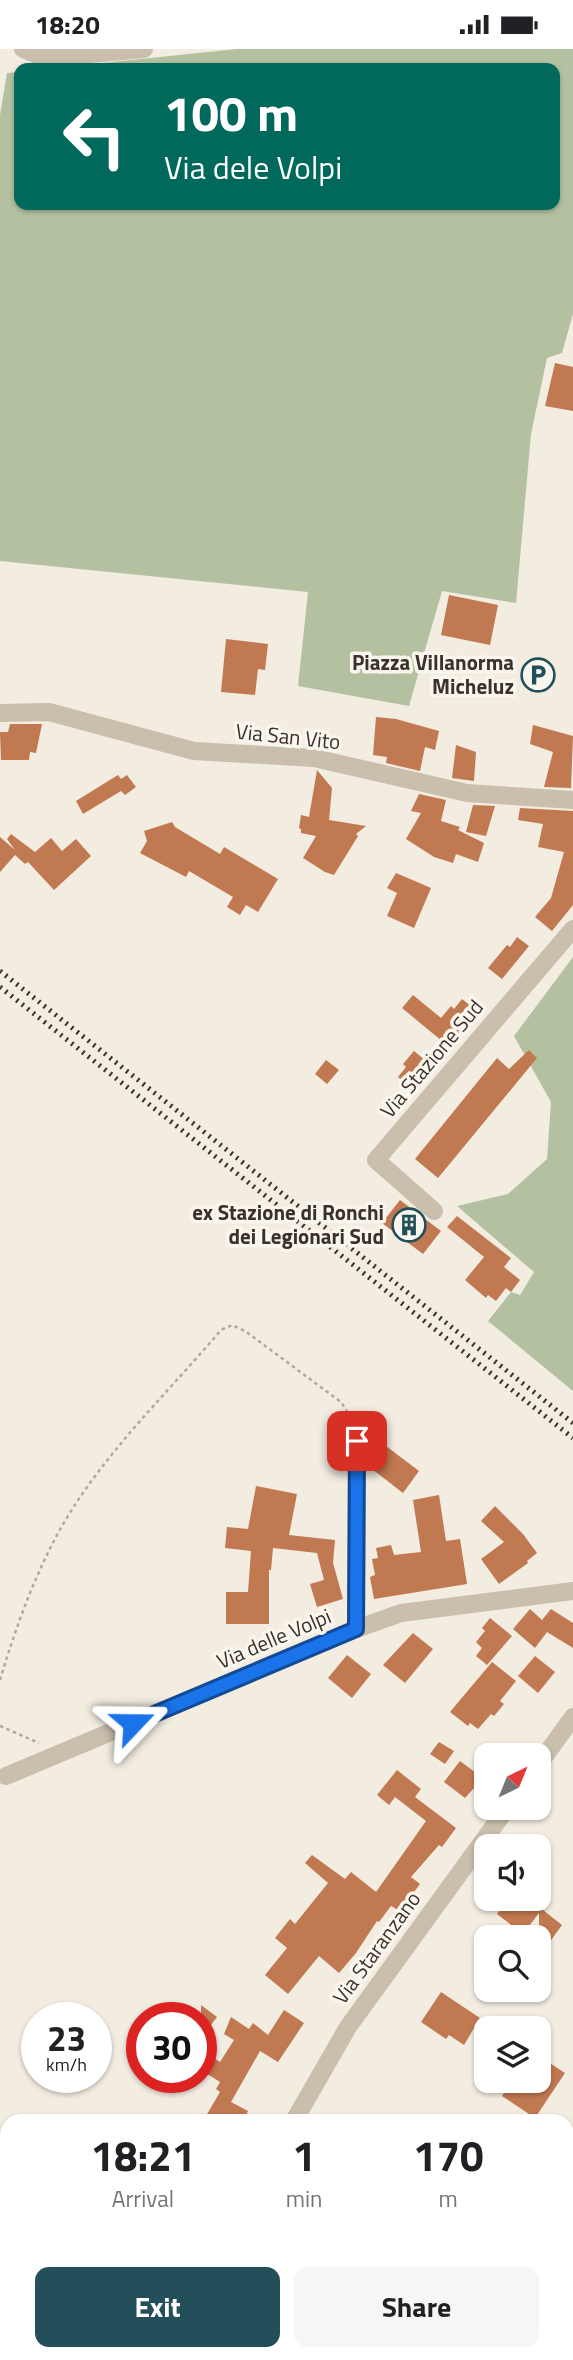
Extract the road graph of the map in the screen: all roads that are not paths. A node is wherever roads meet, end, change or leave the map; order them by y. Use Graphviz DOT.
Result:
graph roads {
  1 [pos="23,49"];
  2 [pos="144,49"];
  3 [pos="0,712"];
  4 [pos="573,800"];
  5 [pos="573,929"];
  6 [pos="434,1211"];
  7 [pos="357,1441"];
  8 [pos="573,1591"];
  9 [pos="356,1629"];
  10 [pos="573,1717"];
  11 [pos="551,1747"];
  12 [pos="6,1776"];
  13 [pos="498,1820"];
  14 [pos="298,2114"];
  1 -- 2 [label="street"];
  3 -- 4 [label="street, Via San Vito"];
  5 -- 6 [label="street, Via Stazione Sud"];
  7 -- 9 [label="street"];
  8 -- 9 [label="street, Via delle Volpi"];
  9 -- 12 [label="street, Via delle Volpi"];
  10 -- 11 [label="street"];
  13 -- 14 [label="street, Via Staranzano"];
}
